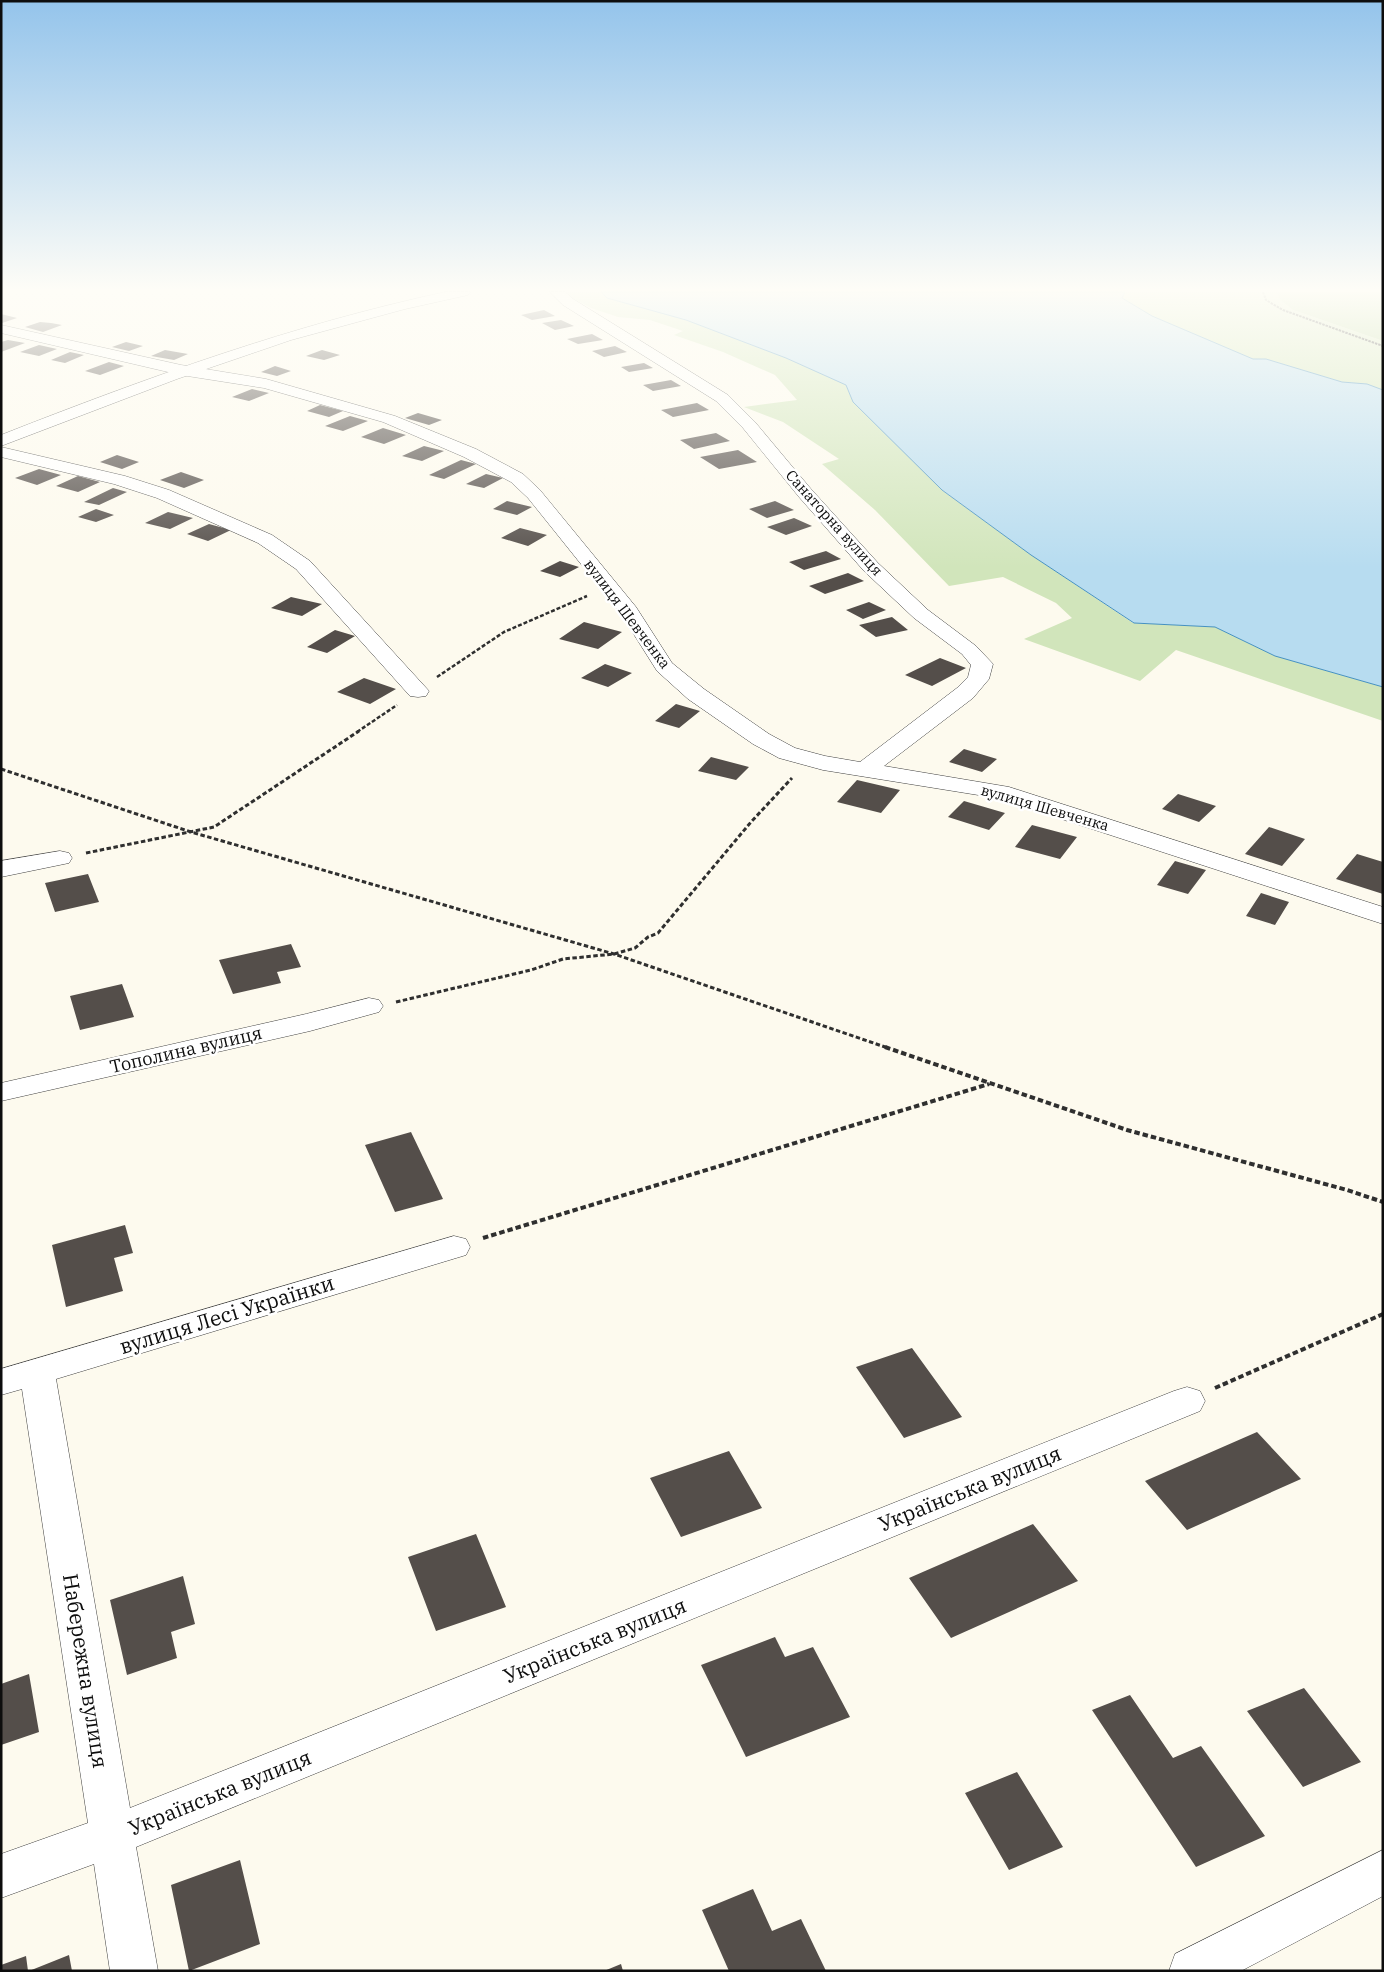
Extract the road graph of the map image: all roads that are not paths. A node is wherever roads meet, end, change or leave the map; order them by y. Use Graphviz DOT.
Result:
graph roads {
  1 [pos="145,384"];
  2 [pos="266,384"];
  3 [pos="700,384"];
  4 [pos="1,440"];
  5 [pos="1,452"];
  6 [pos="418,691"];
  7 [pos="866,769"];
  8 [pos="60,858"];
  9 [pos="1,869"];
  10 [pos="1383,916"];
  11 [pos="380,1004"];
  12 [pos="1,1092"];
  13 [pos="454,1247"];
  14 [pos="19,1377"];
  15 [pos="1187,1401"];
  16 [pos="112,1836"];
  17 [pos="1383,1872"];
  18 [pos="1,1876"];
  19 [pos="134,1971"];
  20 [pos="1192,1971"];
  1 -- 4 [label="street"];
  2 -- 7 [label="street, вулиця Шевченка"];
  3 -- 7 [label="street, Санаторна вулиця"];
  5 -- 6 [label="street"];
  7 -- 10 [label="street, вулиця Шевченка"];
  8 -- 9 [label="street"];
  11 -- 12 [label="street, Тополина вулиця"];
  13 -- 14 [label="street, вулиця Лесі Українки"];
  14 -- 16 [label="street, Набережна вулиця"];
  15 -- 16 [label="street, Українська вулиця"];
  16 -- 18 [label="street, Українська вулиця"];
  16 -- 19 [label="street, Набережна вулиця"];
  17 -- 20 [label="street"];
}
